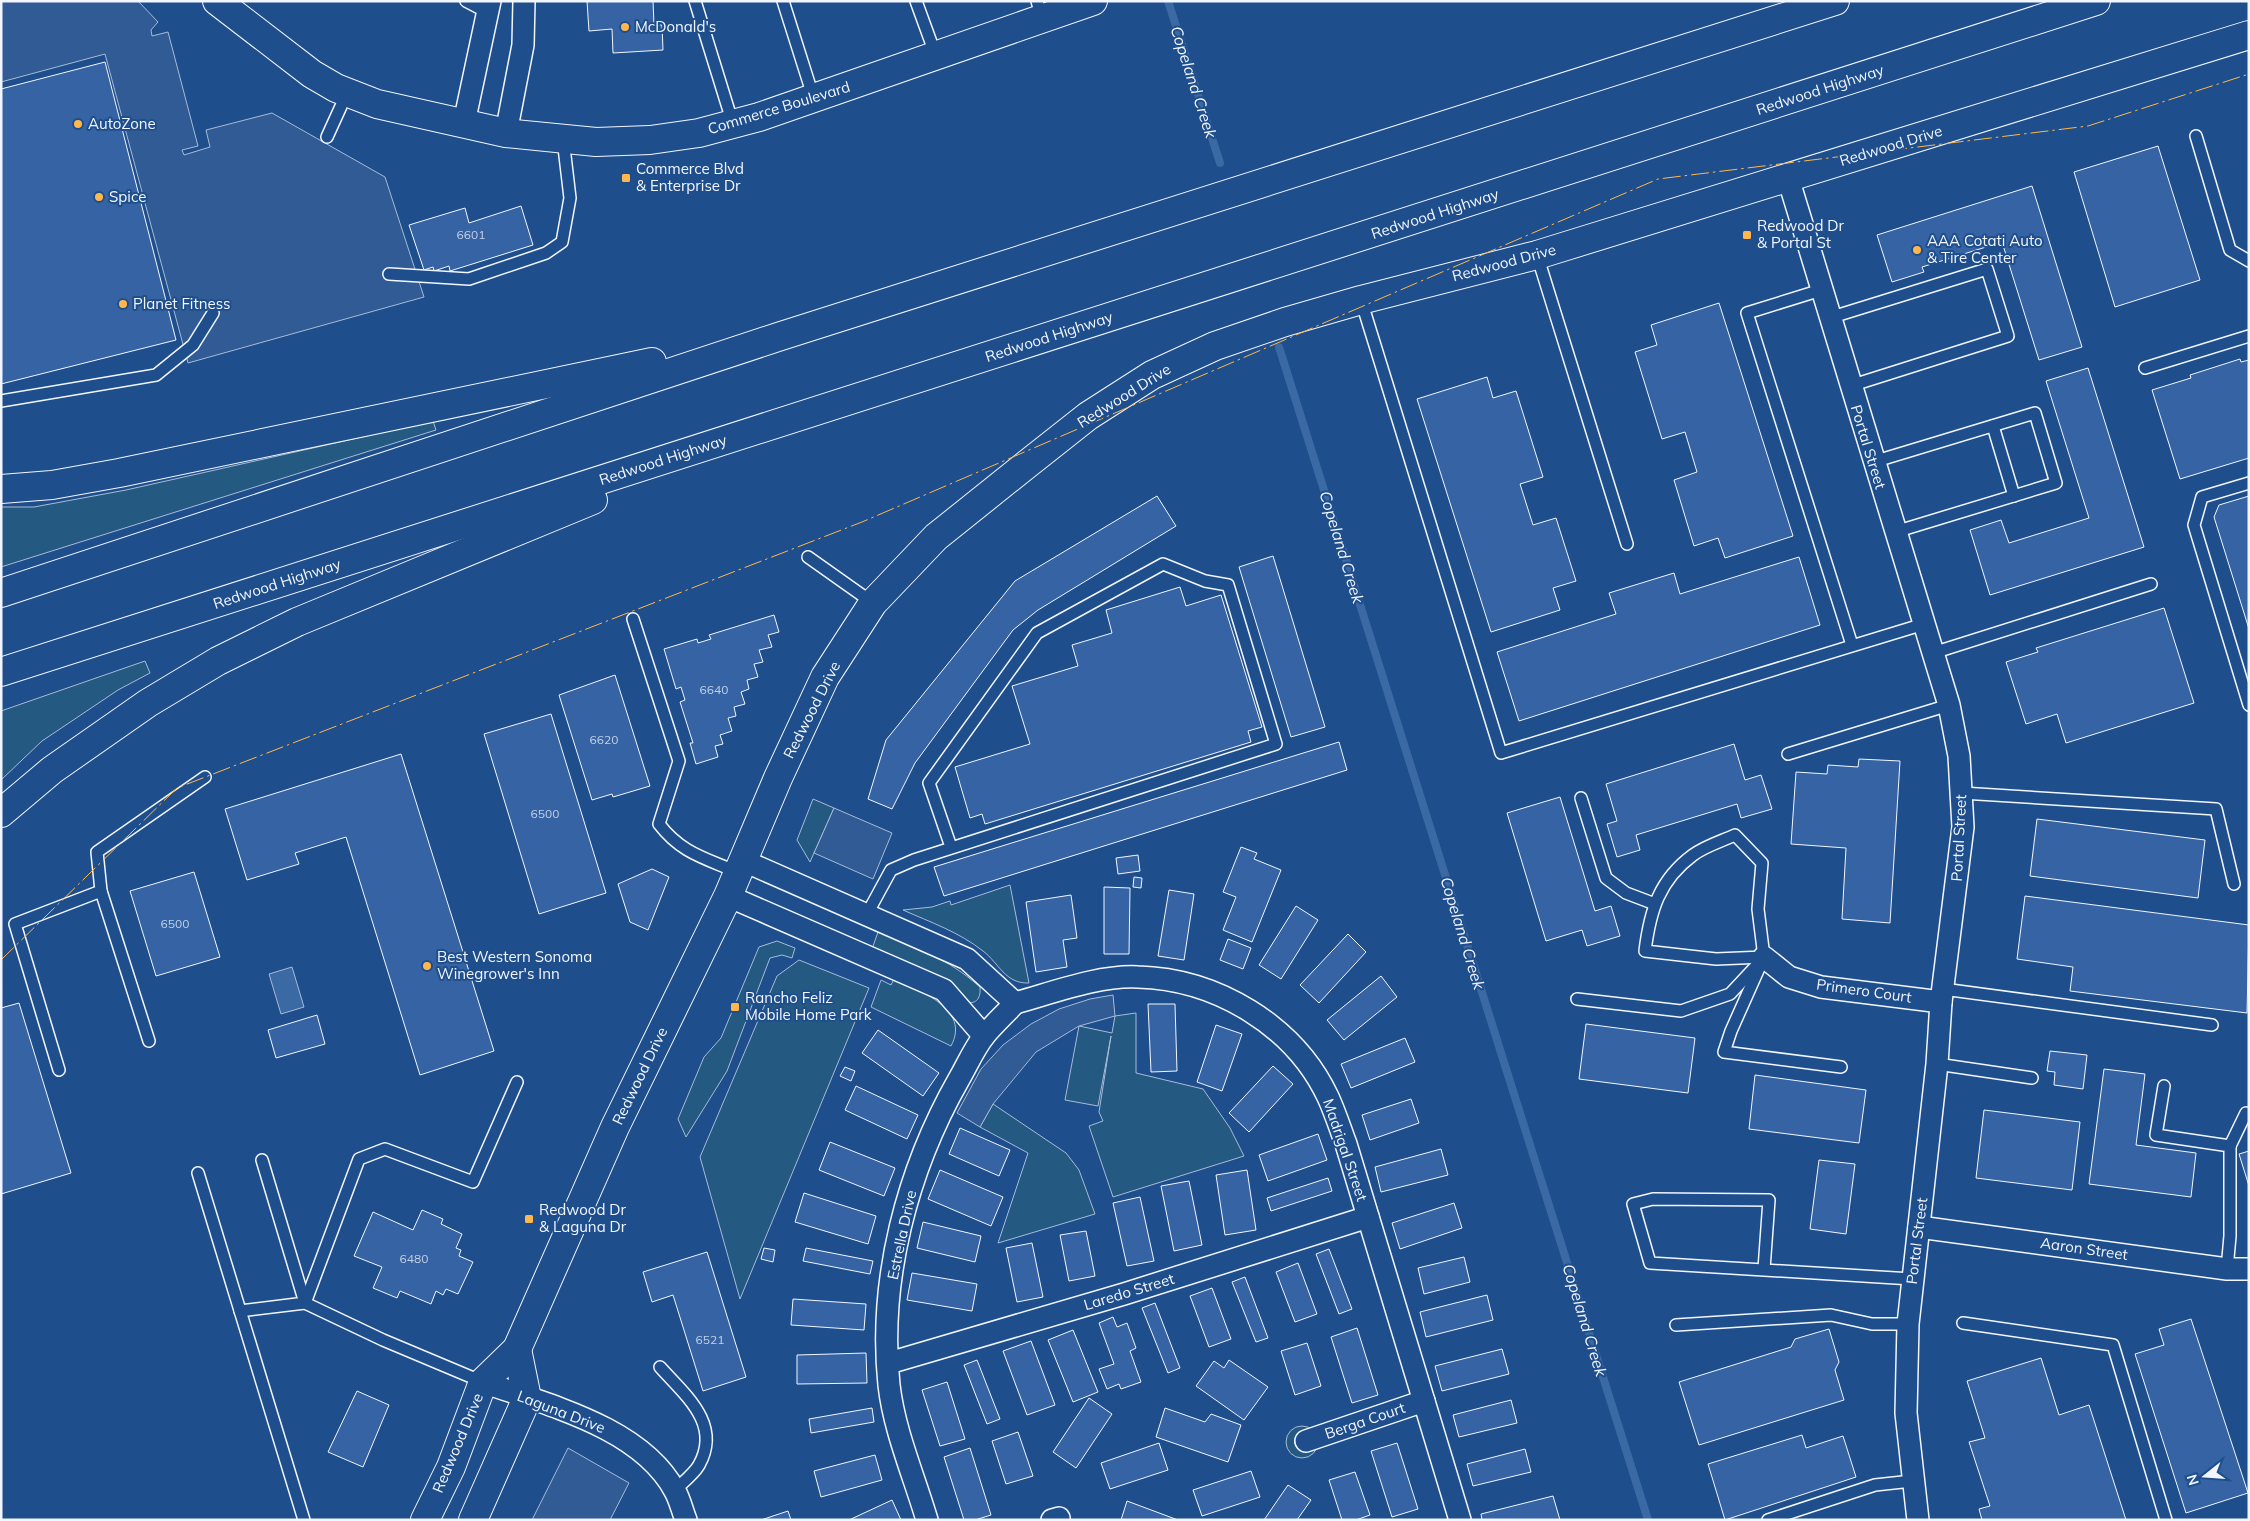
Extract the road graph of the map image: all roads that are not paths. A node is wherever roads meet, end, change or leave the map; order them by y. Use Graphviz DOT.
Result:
graph roads {
  1 [pos="217,1"];
  2 [pos="466,1"];
  3 [pos="524,1"];
  4 [pos="695,1"];
  5 [pos="783,1"];
  6 [pos="916,1"];
  7 [pos="1093,1"];
  8 [pos="1835,1"];
  9 [pos="2096,1"];
  10 [pos="489,7"];
  11 [pos="1039,10"];
  12 [pos="2249,35"];
  13 [pos="936,56"];
  14 [pos="347,92"];
  15 [pos="814,99"];
  16 [pos="464,123"];
  17 [pos="733,124"];
  18 [pos="506,133"];
  19 [pos="2196,136"];
  20 [pos="327,137"];
  21 [pos="563,139"];
  22 [pos="1788,178"];
  23 [pos="1537,255"];
  24 [pos="2249,261"];
  25 [pos="389,274"];
  26 [pos="1821,290"];
  27 [pos="1361,300"];
  28 [pos="213,313"];
  29 [pos="1829,318"];
  30 [pos="781,336"];
  31 [pos="2249,336"];
  32 [pos="2145,368"];
  33 [pos="1850,386"];
  34 [pos="1,402"];
  35 [pos="773,425"];
  36 [pos="1993,426"];
  37 [pos="1873,462"];
  38 [pos="2249,483"];
  39 [pos="1,489"];
  40 [pos="2014,496"];
  41 [pos="1895,532"];
  42 [pos="1627,544"];
  43 [pos="808,557"];
  44 [pos="2151,584"];
  45 [pos="1,593"];
  46 [pos="873,603"];
  47 [pos="633,619"];
  48 [pos="1924,624"];
  49 [pos="1852,645"];
  50 [pos="1933,653"];
  51 [pos="1,672"];
  52 [pos="1949,704"];
  53 [pos="2249,705"];
  54 [pos="1788,754"];
  55 [pos="205,777"];
  56 [pos="1962,793"];
  57 [pos="1581,798"];
  58 [pos="1,813"];
  59 [pos="951,847"];
  60 [pos="736,876"];
  61 [pos="2234,884"];
  62 [pos="101,891"];
  63 [pos="1655,904"];
  64 [pos="866,914"];
  65 [pos="1764,957"];
  66 [pos="1942,995"];
  67 [pos="1578,999"];
  68 [pos="1015,1003"];
  69 [pos="2212,1025"];
  70 [pos="984,1036"];
  71 [pos="149,1041"];
  72 [pos="1937,1064"];
  73 [pos="1841,1067"];
  74 [pos="59,1070"];
  75 [pos="2032,1078"];
  76 [pos="517,1082"];
  77 [pos="2164,1086"];
  78 [pos="2246,1113"];
  79 [pos="2230,1146"];
  80 [pos="262,1160"];
  81 [pos="198,1173"];
  82 [pos="1368,1217"];
  83 [pos="1919,1227"];
  84 [pos="1764,1269"];
  85 [pos="2243,1271"];
  86 [pos="1912,1279"];
  87 [pos="305,1303"];
  88 [pos="240,1311"];
  89 [pos="1963,1323"];
  90 [pos="1908,1324"];
  91 [pos="1676,1325"];
  92 [pos="517,1349"];
  93 [pos="889,1363"];
  94 [pos="660,1366"];
  95 [pos="483,1382"];
  96 [pos="527,1398"];
  97 [pos="1424,1401"];
  98 [pos="1306,1441"];
  99 [pos="1912,1481"];
  100 [pos="675,1490"];
  101 [pos="304,1520"];
  102 [pos="425,1520"];
  103 [pos="474,1520"];
  104 [pos="686,1520"];
  105 [pos="927,1520"];
  106 [pos="1460,1520"];
  107 [pos="1768,1520"];
  108 [pos="1918,1520"];
  109 [pos="2166,1520"];
  1 -- 14 [label="main road, Commerce Boulevard"];
  2 -- 10 [label="lane"];
  3 -- 18 [label="street"];
  4 -- 17 [label="lane"];
  5 -- 15 [label="lane"];
  6 -- 13 [label="lane"];
  7 -- 11 [label="main road, Commerce Boulevard"];
  8 -- 30 [label="main road"];
  9 -- 35 [label="main road, Redwood Highway"];
  10 -- 16 [label="street"];
  11 -- 13 [label="main road, Commerce Boulevard"];
  12 -- 22 [label="main road, Redwood Drive"];
  13 -- 15 [label="main road, Commerce Boulevard"];
  14 -- 16 [label="main road, Commerce Boulevard"];
  14 -- 20 [label="lane"];
  15 -- 17 [label="main road, Commerce Boulevard"];
  16 -- 18 [label="main road, Commerce Boulevard"];
  17 -- 21 [label="main road, Commerce Boulevard"];
  18 -- 21 [label="main road, Commerce Boulevard"];
  19 -- 24 [label="lane"];
  21 -- 25 [label="lane"];
  22 -- 23 [label="main road, Redwood Drive"];
  22 -- 26 [label="street, Portal Street"];
  23 -- 27 [label="main road, Redwood Drive"];
  23 -- 42 [label="lane"];
  26 -- 29 [label="street, Portal Street"];
  26 -- 49 [label="lane"];
  27 -- 46 [label="main road, Redwood Drive"];
  27 -- 49 [label="lane"];
  28 -- 34 [label="lane"];
  29 -- 33 [label="street, Portal Street"];
  29 -- 33 [label="lane"];
  30 -- 39 [label="main road"];
  30 -- 45 [label="main road"];
  31 -- 32 [label="lane"];
  33 -- 37 [label="street, Portal Street"];
  35 -- 51 [label="main road, Redwood Highway"];
  35 -- 58 [label="main road"];
  36 -- 37 [label="lane"];
  36 -- 40 [label="lane"];
  36 -- 40 [label="lane"];
  37 -- 41 [label="street, Portal Street"];
  38 -- 53 [label="lane"];
  40 -- 41 [label="lane"];
  41 -- 48 [label="street, Portal Street"];
  43 -- 46 [label="lane"];
  44 -- 50 [label="lane"];
  46 -- 60 [label="main road, Redwood Drive"];
  47 -- 60 [label="lane"];
  48 -- 49 [label="lane"];
  48 -- 50 [label="street, Portal Street"];
  50 -- 52 [label="street, Portal Street"];
  52 -- 54 [label="lane"];
  52 -- 56 [label="street, Portal Street"];
  55 -- 62 [label="lane"];
  56 -- 61 [label="lane"];
  56 -- 66 [label="street, Portal Street"];
  57 -- 63 [label="lane"];
  59 -- 59 [label="lane"];
  59 -- 64 [label="lane"];
  60 -- 64 [label="street"];
  60 -- 70 [label="street"];
  60 -- 92 [label="main road, Redwood Drive"];
  62 -- 71 [label="lane"];
  62 -- 74 [label="lane"];
  63 -- 65 [label="lane"];
  63 -- 65 [label="lane"];
  64 -- 68 [label="street"];
  65 -- 66 [label="street, Primero Court"];
  65 -- 67 [label="lane"];
  65 -- 73 [label="lane"];
  66 -- 69 [label="lane"];
  66 -- 72 [label="street, Portal Street"];
  68 -- 70 [label="street, Estrella Drive"];
  68 -- 82 [label="street, Madrigal Street"];
  70 -- 93 [label="street, Estrella Drive"];
  72 -- 75 [label="lane"];
  72 -- 83 [label="street, Portal Street"];
  76 -- 87 [label="lane"];
  77 -- 79 [label="lane"];
  78 -- 79 [label="lane"];
  79 -- 85 [label="lane"];
  80 -- 87 [label="lane"];
  81 -- 88 [label="lane"];
  82 -- 93 [label="street, Laredo Street"];
  82 -- 97 [label="street, Madrigal Street"];
  83 -- 85 [label="street, Aaron Street"];
  83 -- 86 [label="street, Portal Street"];
  84 -- 84 [label="lane"];
  84 -- 86 [label="lane"];
  86 -- 90 [label="street, Portal Street"];
  87 -- 88 [label="lane"];
  87 -- 95 [label="lane"];
  88 -- 101 [label="lane"];
  89 -- 109 [label="lane"];
  90 -- 91 [label="lane"];
  90 -- 99 [label="street, Portal Street"];
  92 -- 95 [label="main road, Redwood Drive"];
  92 -- 96 [label="main road"];
  93 -- 105 [label="street, Estrella Drive"];
  94 -- 100 [label="lane"];
  95 -- 96 [label="street, Laguna Drive"];
  95 -- 102 [label="main road, Redwood Drive"];
  96 -- 100 [label="street, Laguna Drive"];
  96 -- 103 [label="main road"];
  97 -- 98 [label="street, Berga Court"];
  97 -- 106 [label="street, Madrigal Street"];
  99 -- 107 [label="lane"];
  99 -- 108 [label="street, Portal Street"];
  100 -- 104 [label="street, Laguna Drive"];
}
